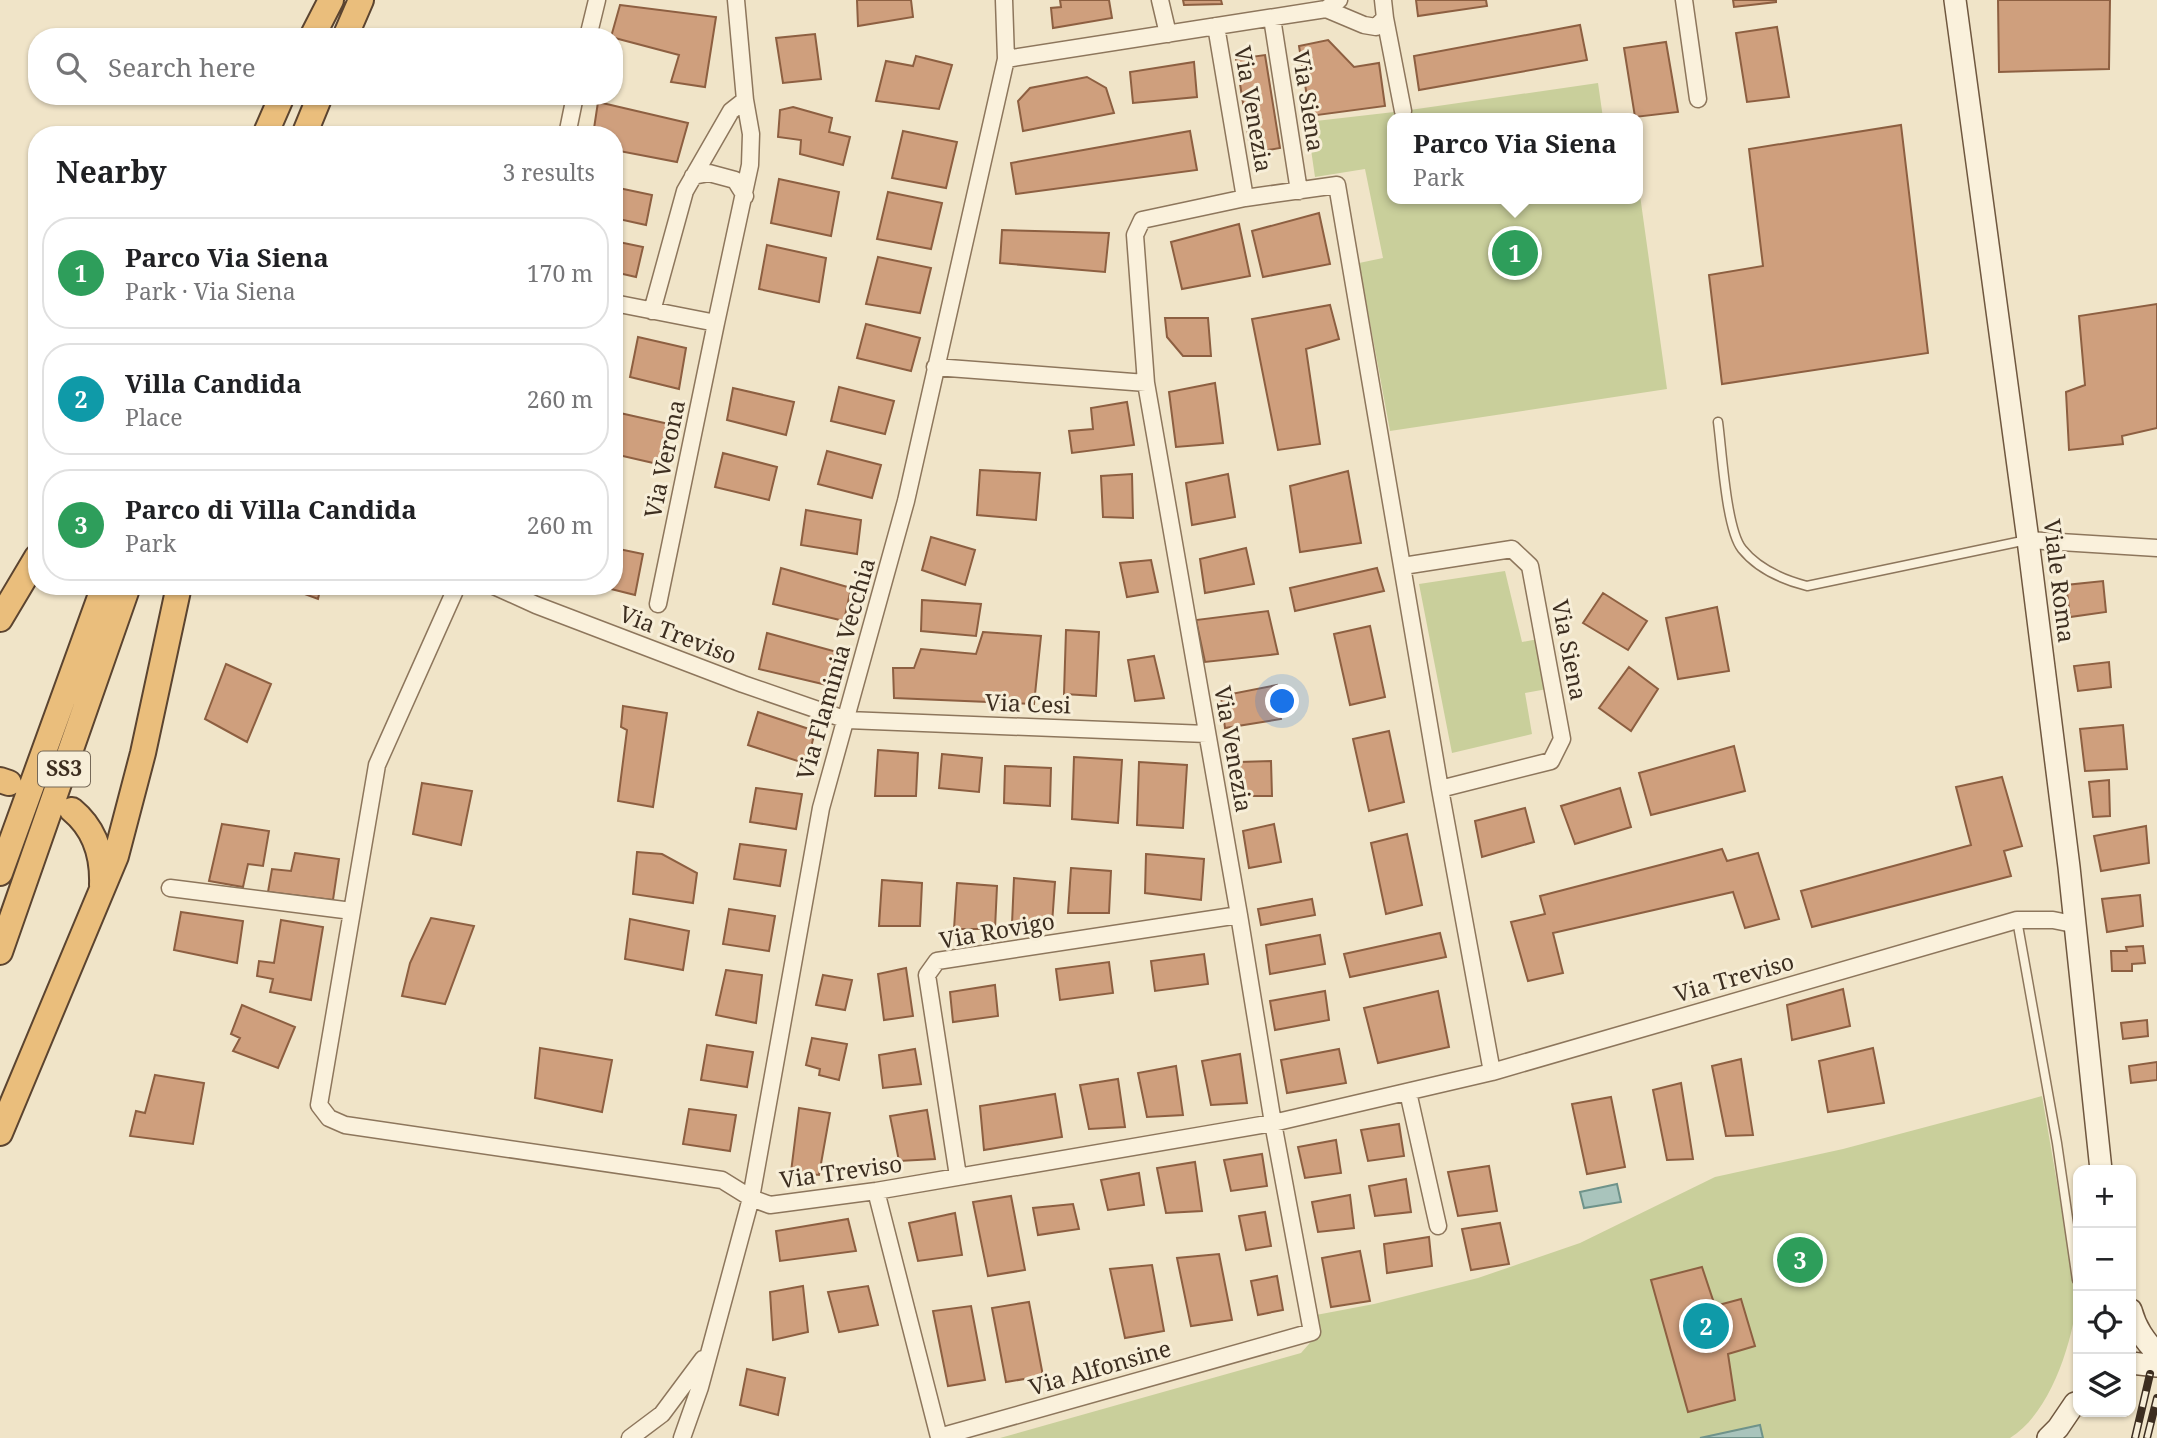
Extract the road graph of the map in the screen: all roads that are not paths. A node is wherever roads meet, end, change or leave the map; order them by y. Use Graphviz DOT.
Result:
graph roads {
  1 [pos="332,0"];
  2 [pos="597,0"];
  3 [pos="736,0"];
  4 [pos="1004,0"];
  5 [pos="1160,0"];
  6 [pos="1383,0"];
  7 [pos="1684,0"];
  8 [pos="1955,0"];
  9 [pos="360,1"];
  10 [pos="1333,4"];
  11 [pos="1272,18"];
  12 [pos="1385,18"];
  13 [pos="1216,26"];
  14 [pos="317,28"];
  15 [pos="321,28"];
  16 [pos="349,28"];
  17 [pos="353,28"];
  18 [pos="590,28"];
  19 [pos="1168,34"];
  20 [pos="1006,59"];
  21 [pos="1698,99"];
  22 [pos="745,100"];
  23 [pos="278,105"];
  24 [pos="291,105"];
  25 [pos="316,105"];
  26 [pos="331,105"];
  27 [pos="573,105"];
  28 [pos="1404,111"];
  29 [pos="269,126"];
  30 [pos="282,126"];
  31 [pos="308,126"];
  32 [pos="324,126"];
  33 [pos="569,126"];
  34 [pos="693,176"];
  35 [pos="1299,191"];
  36 [pos="745,196"];
  37 [pos="1245,198"];
  38 [pos="623,305"];
  39 [pos="652,311"];
  40 [pos="716,323"];
  41 [pos="935,367"];
  42 [pos="1146,383"];
  43 [pos="1718,422"];
  44 [pos="2028,540"];
  45 [pos="2157,548"];
  46 [pos="1404,566"];
  47 [pos="28,572"];
  48 [pos="101,595"];
  49 [pos="125,595"];
  50 [pos="177,595"];
  51 [pos="453,595"];
  52 [pos="514,595"];
  53 [pos="658,604"];
  54 [pos="0,619"];
  55 [pos="847,720"];
  56 [pos="1207,734"];
  57 [pos="1440,789"];
  58 [pos="72,810"];
  59 [pos="0,873"];
  60 [pos="170,888"];
  61 [pos="101,890"];
  62 [pos="352,911"];
  63 [pos="1239,915"];
  64 [pos="2017,920"];
  65 [pos="2073,924"];
  66 [pos="0,952"];
  67 [pos="1492,1072"];
  68 [pos="1408,1092"];
  69 [pos="1273,1123"];
  70 [pos="0,1133"];
  71 [pos="2100,1165"];
  72 [pos="958,1176"];
  73 [pos="876,1191"];
  74 [pos="751,1198"];
  75 [pos="1438,1226"];
  76 [pos="2073,1253"];
  77 [pos="2136,1326"];
  78 [pos="709,1352"];
  79 [pos="2157,1353"];
  80 [pos="2136,1364"];
  81 [pos="2157,1366"];
  82 [pos="2073,1407"];
  83 [pos="2073,1412"];
  84 [pos="630,1438"];
  85 [pos="682,1438"];
  86 [pos="2048,1438"];
  87 [pos="2072,1438"];
  1 -- 14 [label="highway"];
  1 -- 15 [label="highway"];
  2 -- 18 [label="street"];
  3 -- 22 [label="street, Via Verona"];
  4 -- 20 [label="street, Via Flaminia Vecchia"];
  5 -- 19 [label="street"];
  6 -- 12 [label="street"];
  7 -- 21 [label="street"];
  8 -- 44 [label="main road, Viale Roma"];
  9 -- 16 [label="highway"];
  9 -- 17 [label="highway"];
  10 -- 11 [label="street"];
  10 -- 12 [label="street"];
  11 -- 13 [label="street, Via Venezia"];
  11 -- 35 [label="street, Via Siena"];
  12 -- 28 [label="street"];
  13 -- 19 [label="street, Via Venezia"];
  13 -- 37 [label="street, Via Venezia"];
  19 -- 20 [label="street, Via Venezia"];
  20 -- 41 [label="street, Via Flaminia Vecchia"];
  22 -- 34 [label="street"];
  22 -- 36 [label="street, Via Verona"];
  23 -- 29 [label="highway"];
  24 -- 30 [label="highway"];
  25 -- 31 [label="highway"];
  26 -- 32 [label="highway"];
  27 -- 33 [label="street"];
  34 -- 36 [label="street"];
  34 -- 39 [label="street"];
  35 -- 37 [label="street, Via Venezia"];
  35 -- 46 [label="street"];
  36 -- 40 [label="street, Via Verona"];
  37 -- 42 [label="street, Via Venezia"];
  38 -- 39 [label="street"];
  39 -- 40 [label="street"];
  40 -- 53 [label="street, Via Verona"];
  41 -- 42 [label="street"];
  41 -- 55 [label="street, Via Flaminia Vecchia"];
  42 -- 56 [label="street, Via Venezia"];
  43 -- 44 [label="lane"];
  44 -- 45 [label="street"];
  44 -- 65 [label="main road, Viale Roma"];
  46 -- 57 [label="street"];
  46 -- 57 [label="street, Via Siena"];
  47 -- 54 [label="highway"];
  48 -- 59 [label="highway, SS3"];
  49 -- 66 [label="highway, SS3"];
  50 -- 61 [label="highway"];
  51 -- 62 [label="street, Via Treviso"];
  52 -- 55 [label="street, Via Treviso"];
  55 -- 56 [label="street, Via Cesi"];
  55 -- 74 [label="street, Via Flaminia Vecchia"];
  56 -- 63 [label="street, Via Venezia"];
  57 -- 67 [label="street"];
  58 -- 61 [label="highway"];
  60 -- 62 [label="street"];
  61 -- 70 [label="highway"];
  62 -- 74 [label="street, Via Treviso"];
  63 -- 69 [label="street, Via Venezia"];
  63 -- 72 [label="street, Via Rovigo"];
  64 -- 65 [label="street, Via Treviso"];
  64 -- 67 [label="street, Via Treviso"];
  64 -- 76 [label="lane"];
  65 -- 71 [label="main road, Viale Roma"];
  67 -- 68 [label="street, Via Treviso"];
  68 -- 69 [label="street, Via Treviso"];
  68 -- 75 [label="street"];
  69 -- 72 [label="street, Via Treviso"];
  69 -- 73 [label="street, Via Alfonsine"];
  72 -- 73 [label="street, Via Treviso"];
  73 -- 74 [label="street, Via Treviso"];
  74 -- 78 [label="street, Via Flaminia Vecchia"];
  77 -- 79 [label="main road"];
  78 -- 84 [label="street, Via Flaminia Vecchia"];
  78 -- 85 [label="street, Via Flaminia Vecchia"];
  80 -- 81 [label="main road"];
  82 -- 86 [label="main road"];
  83 -- 87 [label="main road"];
}
